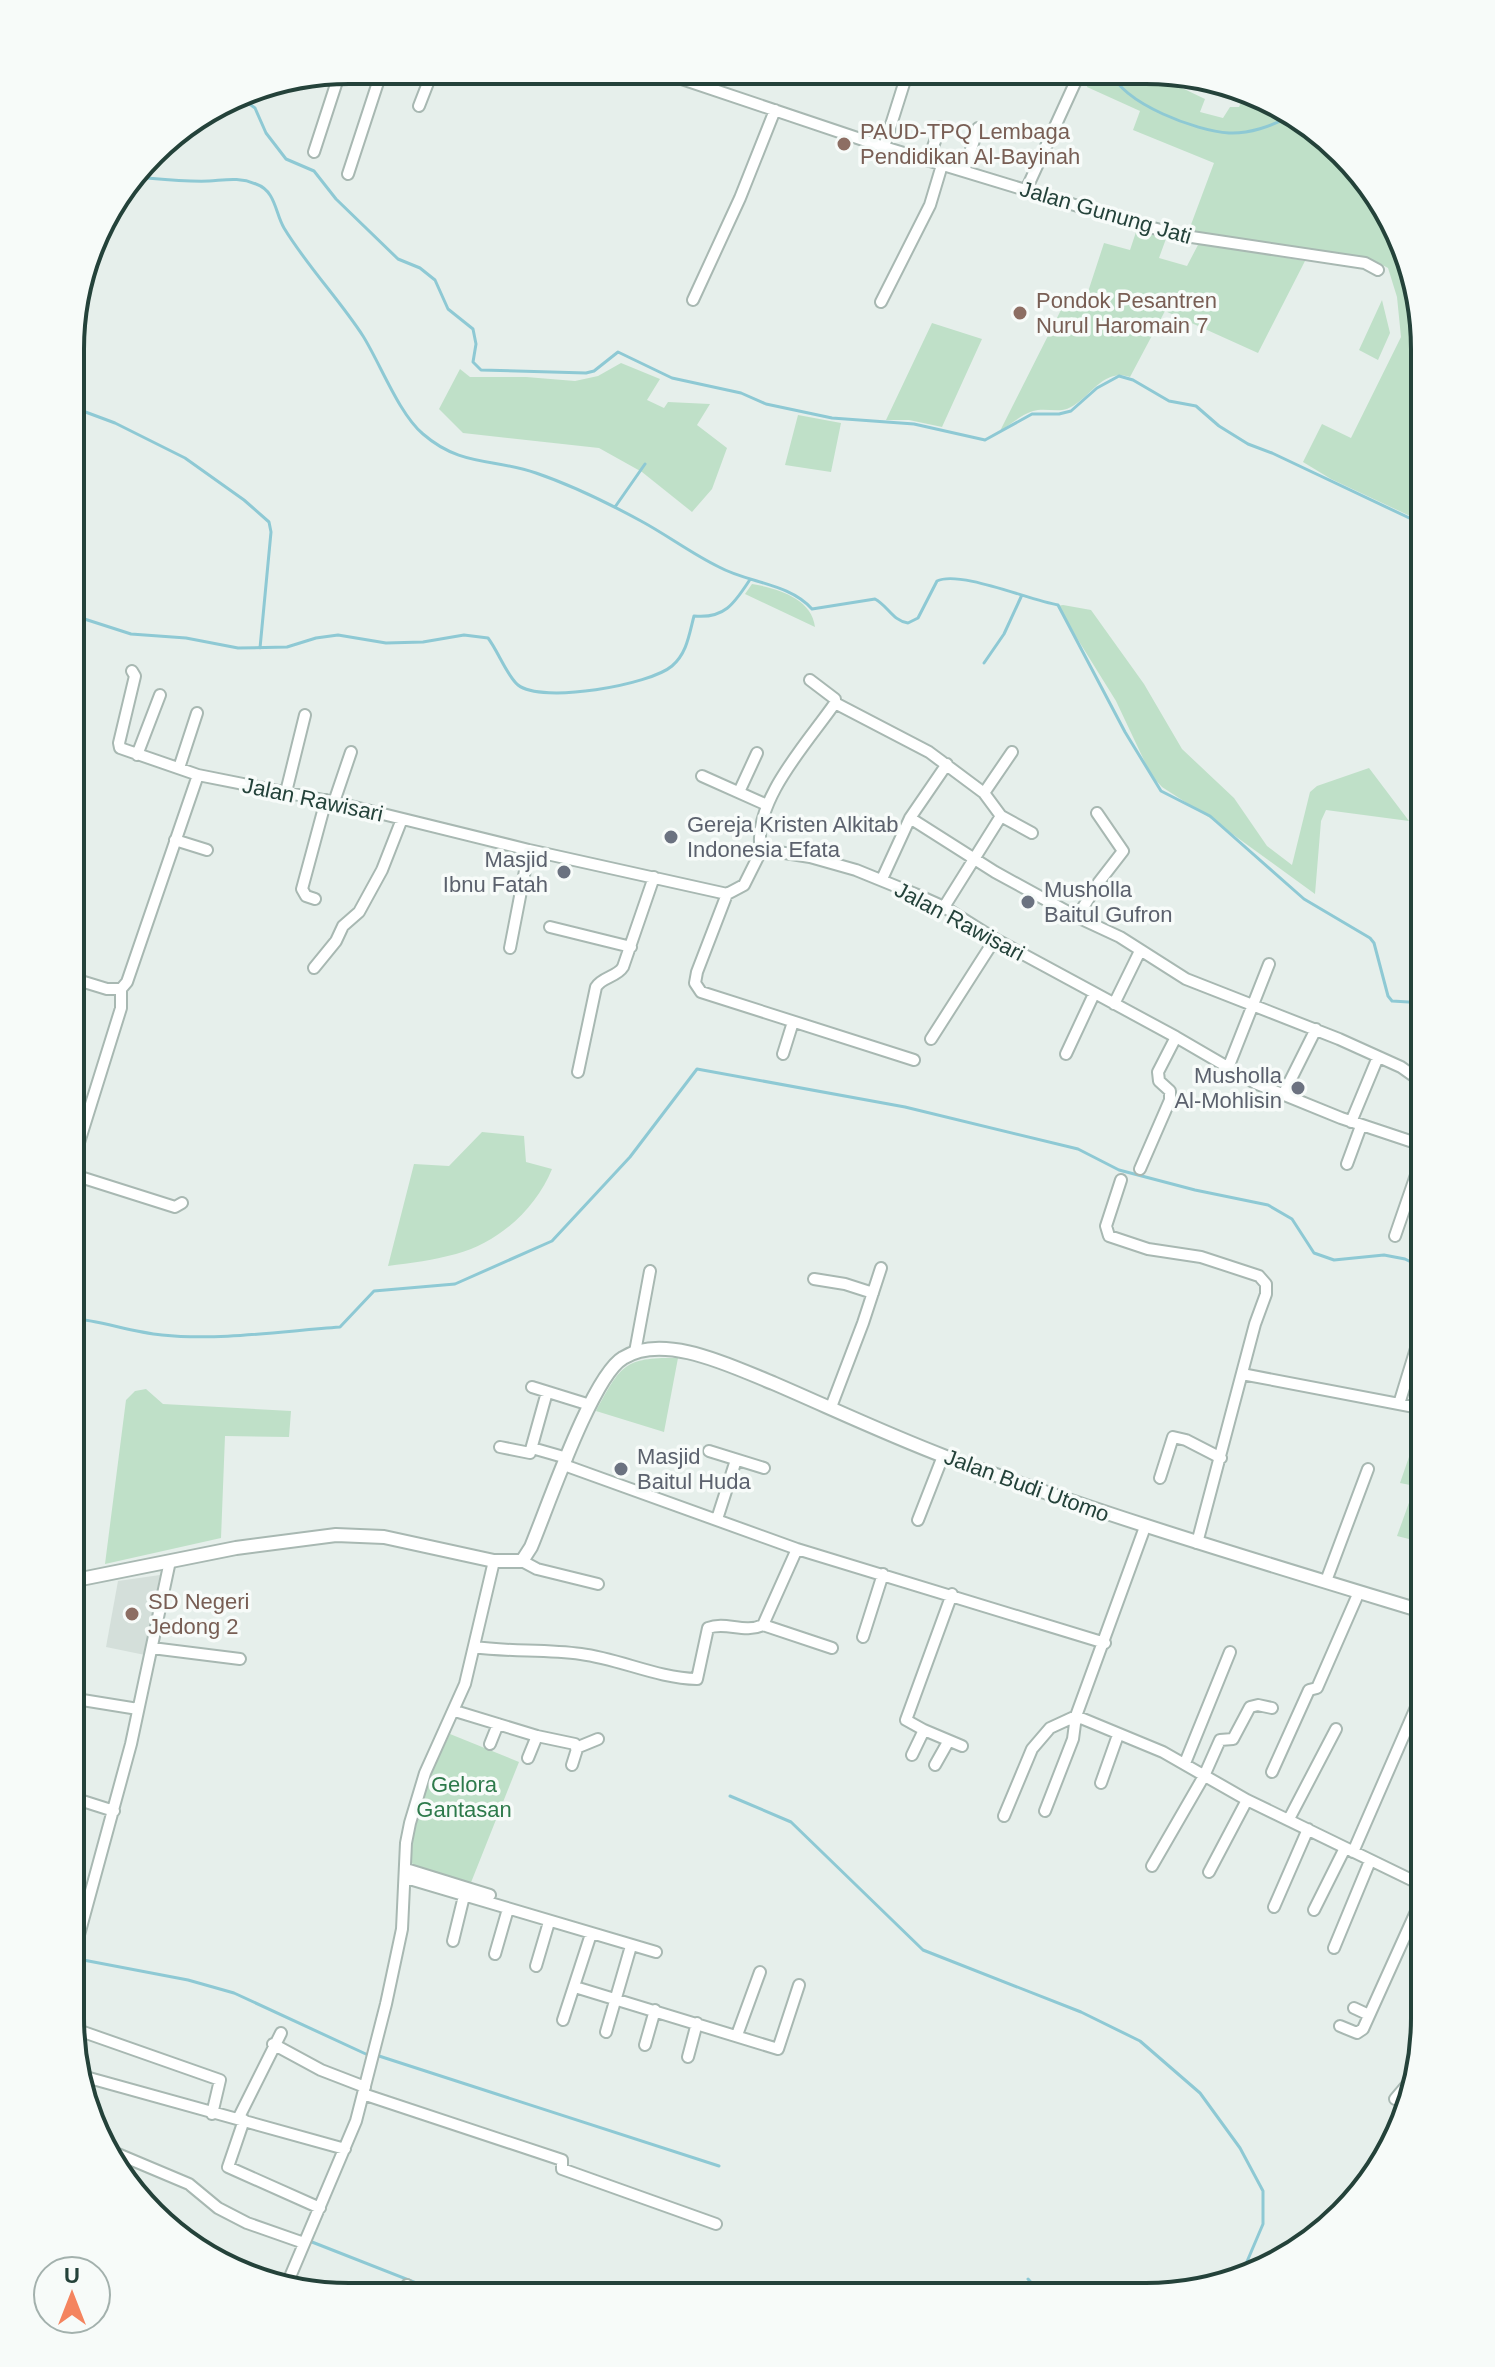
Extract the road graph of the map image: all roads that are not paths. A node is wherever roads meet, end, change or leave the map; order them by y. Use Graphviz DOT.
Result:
graph roads {
  1 [pos="377,84"];
  2 [pos="428,84"];
  3 [pos="697,84"];
  4 [pos="904,84"];
  5 [pos="1075,84"];
  6 [pos="336,85"];
  7 [pos="419,106"];
  8 [pos="775,110"];
  9 [pos="940,127"];
  10 [pos="978,128"];
  11 [pos="884,147"];
  12 [pos="314,152"];
  13 [pos="928,161"];
  14 [pos="942,165"];
  15 [pos="964,171"];
  16 [pos="348,174"];
  17 [pos="1026,190"];
  18 [pos="1378,270"];
  19 [pos="693,300"];
  20 [pos="881,302"];
  21 [pos="132,671"];
  22 [pos="810,680"];
  23 [pos="160,695"];
  24 [pos="835,703"];
  25 [pos="197,713"];
  26 [pos="305,715"];
  27 [pos="351,752"];
  28 [pos="1012,752"];
  29 [pos="757,753"];
  30 [pos="137,755"];
  31 [pos="947,764"];
  32 [pos="179,768"];
  33 [pos="198,775"];
  34 [pos="702,776"];
  35 [pos="286,792"];
  36 [pos="739,792"];
  37 [pos="984,793"];
  38 [pos="330,801"];
  39 [pos="767,805"];
  40 [pos="1097,813"];
  41 [pos="1001,816"];
  42 [pos="910,818"];
  43 [pos="402,819"];
  44 [pos="1032,833"];
  45 [pos="175,840"];
  46 [pos="207,850"];
  47 [pos="529,850"];
  48 [pos="761,851"];
  49 [pos="972,859"];
  50 [pos="654,877"];
  51 [pos="882,879"];
  52 [pos="727,894"];
  53 [pos="315,899"];
  54 [pos="944,907"];
  55 [pos="1077,917"];
  56 [pos="550,927"];
  57 [pos="995,939"];
  58 [pos="631,947"];
  59 [pos="510,948"];
  60 [pos="1140,951"];
  61 [pos="1269,964"];
  62 [pos="314,968"];
  63 [pos="84,982"];
  64 [pos="121,989"];
  65 [pos="1094,994"];
  66 [pos="1114,1004"];
  67 [pos="1254,1007"];
  68 [pos="793,1022"];
  69 [pos="1316,1029"];
  70 [pos="1176,1037"];
  71 [pos="931,1039"];
  72 [pos="783,1054"];
  73 [pos="1066,1054"];
  74 [pos="1378,1057"];
  75 [pos="914,1060"];
  76 [pos="1228,1068"];
  77 [pos="578,1072"];
  78 [pos="1411,1074"];
  79 [pos="1283,1095"];
  80 [pos="1356,1124"];
  81 [pos="84,1127"];
  82 [pos="1411,1142"];
  83 [pos="1347,1164"];
  84 [pos="1140,1169"];
  85 [pos="84,1178"];
  86 [pos="1121,1180"];
  87 [pos="1411,1186"];
  88 [pos="182,1203"];
  89 [pos="1395,1236"];
  90 [pos="881,1268"];
  91 [pos="650,1271"];
  92 [pos="814,1279"];
  93 [pos="873,1293"];
  94 [pos="635,1352"];
  95 [pos="1242,1374"];
  96 [pos="1410,1375"];
  97 [pos="532,1387"];
  98 [pos="547,1392"];
  99 [pos="1399,1404"];
  100 [pos="590,1405"];
  101 [pos="1410,1406"];
  102 [pos="831,1407"];
  103 [pos="500,1447"];
  104 [pos="532,1448"];
  105 [pos="709,1451"];
  106 [pos="943,1456"];
  107 [pos="1221,1458"];
  108 [pos="736,1460"];
  109 [pos="566,1462"];
  110 [pos="764,1468"];
  111 [pos="1368,1469"];
  112 [pos="1160,1478"];
  113 [pos="717,1519"];
  114 [pos="918,1520"];
  115 [pos="1145,1527"];
  116 [pos="1197,1543"];
  117 [pos="797,1549"];
  118 [pos="170,1561"];
  119 [pos="494,1561"];
  120 [pos="522,1561"];
  121 [pos="883,1574"];
  122 [pos="84,1578"];
  123 [pos="1326,1581"];
  124 [pos="598,1584"];
  125 [pos="1359,1592"];
  126 [pos="952,1594"];
  127 [pos="1410,1608"];
  128 [pos="763,1625"];
  129 [pos="863,1637"];
  130 [pos="1105,1643"];
  131 [pos="474,1647"];
  132 [pos="152,1648"];
  133 [pos="832,1648"];
  134 [pos="1230,1652"];
  135 [pos="240,1659"];
  136 [pos="84,1700"];
  137 [pos="1272,1708"];
  138 [pos="138,1709"];
  139 [pos="455,1711"];
  140 [pos="1076,1716"];
  141 [pos="1410,1719"];
  142 [pos="498,1724"];
  143 [pos="1336,1729"];
  144 [pos="924,1730"];
  145 [pos="1118,1735"];
  146 [pos="537,1736"];
  147 [pos="598,1739"];
  148 [pos="948,1742"];
  149 [pos="490,1744"];
  150 [pos="962,1746"];
  151 [pos="576,1748"];
  152 [pos="912,1755"];
  153 [pos="528,1758"];
  154 [pos="1185,1763"];
  155 [pos="572,1765"];
  156 [pos="935,1765"];
  157 [pos="1272,1772"];
  158 [pos="1204,1776"];
  159 [pos="1101,1783"];
  160 [pos="1247,1800"];
  161 [pos="84,1801"];
  162 [pos="114,1811"];
  163 [pos="1045,1811"];
  164 [pos="1004,1816"];
  165 [pos="1289,1819"];
  166 [pos="1308,1829"];
  167 [pos="1349,1850"];
  168 [pos="1370,1861"];
  169 [pos="1152,1866"];
  170 [pos="1209,1872"];
  171 [pos="406,1873"];
  172 [pos="1410,1880"];
  173 [pos="490,1895"];
  174 [pos="464,1896"];
  175 [pos="1274,1907"];
  176 [pos="508,1909"];
  177 [pos="1314,1910"];
  178 [pos="84,1918"];
  179 [pos="549,1922"];
  180 [pos="1410,1925"];
  181 [pos="591,1934"];
  182 [pos="453,1941"];
  183 [pos="631,1946"];
  184 [pos="1334,1948"];
  185 [pos="656,1952"];
  186 [pos="495,1954"];
  187 [pos="536,1966"];
  188 [pos="760,1972"];
  189 [pos="799,1985"];
  190 [pos="575,1987"];
  191 [pos="616,1998"];
  192 [pos="1354,2008"];
  193 [pos="655,2010"];
  194 [pos="1369,2015"];
  195 [pos="563,2020"];
  196 [pos="697,2023"];
  197 [pos="1340,2026"];
  198 [pos="85,2032"];
  199 [pos="606,2032"];
  200 [pos="281,2033"];
  201 [pos="737,2035"];
  202 [pos="273,2044"];
  203 [pos="645,2045"];
  204 [pos="688,2057"];
  205 [pos="91,2079"];
  206 [pos="364,2091"];
  207 [pos="1399,2094"];
  208 [pos="1395,2099"];
  209 [pos="212,2114"];
  210 [pos="241,2120"];
  211 [pos="345,2149"];
  212 [pos="124,2157"];
  213 [pos="320,2208"];
  214 [pos="716,2224"];
  215 [pos="304,2243"];
  216 [pos="290,2276"];
  1 -- 16 [label="street"];
  2 -- 7 [label="street"];
  3 -- 8 [label="street, Jalan Gunung Jati"];
  4 -- 11 [label="street"];
  5 -- 17 [label="street"];
  6 -- 12 [label="street"];
  8 -- 11 [label="street, Jalan Gunung Jati"];
  8 -- 19 [label="street"];
  9 -- 13 [label="street"];
  10 -- 15 [label="street"];
  11 -- 13 [label="street, Jalan Gunung Jati"];
  13 -- 14 [label="street, Jalan Gunung Jati"];
  14 -- 15 [label="street, Jalan Gunung Jati"];
  14 -- 20 [label="street"];
  15 -- 17 [label="street, Jalan Gunung Jati"];
  17 -- 18 [label="street, Jalan Gunung Jati"];
  21 -- 30 [label="street"];
  22 -- 24 [label="street"];
  23 -- 30 [label="street"];
  24 -- 31 [label="street"];
  24 -- 39 [label="street"];
  25 -- 32 [label="street"];
  26 -- 35 [label="street"];
  27 -- 38 [label="street"];
  28 -- 37 [label="street"];
  29 -- 36 [label="street"];
  30 -- 32 [label="street, Jalan Rawisari"];
  31 -- 37 [label="street"];
  31 -- 42 [label="street"];
  32 -- 33 [label="street, Jalan Rawisari"];
  33 -- 35 [label="street, Jalan Rawisari"];
  33 -- 45 [label="street"];
  34 -- 36 [label="street"];
  35 -- 38 [label="street, Jalan Rawisari"];
  36 -- 39 [label="street"];
  37 -- 41 [label="street"];
  38 -- 43 [label="street, Jalan Rawisari"];
  38 -- 53 [label="street"];
  39 -- 48 [label="street"];
  40 -- 55 [label="street"];
  41 -- 44 [label="street"];
  41 -- 49 [label="street"];
  42 -- 49 [label="street"];
  42 -- 51 [label="street"];
  43 -- 47 [label="street, Jalan Rawisari"];
  43 -- 62 [label="street"];
  45 -- 46 [label="street"];
  45 -- 64 [label="street"];
  47 -- 50 [label="street, Jalan Rawisari"];
  47 -- 59 [label="street"];
  48 -- 51 [label="street, Jalan Rawisari"];
  48 -- 52 [label="street"];
  49 -- 54 [label="street"];
  49 -- 55 [label="street"];
  50 -- 52 [label="street, Jalan Rawisari"];
  50 -- 58 [label="street"];
  51 -- 54 [label="street, Jalan Rawisari"];
  52 -- 68 [label="street"];
  54 -- 57 [label="street, Jalan Rawisari"];
  55 -- 60 [label="street"];
  56 -- 58 [label="street"];
  57 -- 65 [label="street, Jalan Rawisari"];
  57 -- 71 [label="street"];
  58 -- 77 [label="street"];
  60 -- 66 [label="street"];
  60 -- 67 [label="street"];
  61 -- 67 [label="street"];
  63 -- 64 [label="street"];
  64 -- 81 [label="street"];
  65 -- 66 [label="street, Jalan Rawisari"];
  65 -- 73 [label="street"];
  66 -- 70 [label="street, Jalan Rawisari"];
  67 -- 69 [label="street"];
  67 -- 76 [label="street"];
  68 -- 72 [label="street"];
  68 -- 75 [label="street"];
  69 -- 74 [label="street"];
  69 -- 79 [label="street"];
  70 -- 76 [label="street, Jalan Rawisari"];
  70 -- 84 [label="street"];
  74 -- 78 [label="street"];
  74 -- 80 [label="street"];
  76 -- 79 [label="street, Jalan Rawisari"];
  79 -- 80 [label="street, Jalan Rawisari"];
  80 -- 82 [label="street, Jalan Rawisari"];
  80 -- 83 [label="street"];
  85 -- 88 [label="street"];
  86 -- 95 [label="street"];
  87 -- 89 [label="street"];
  90 -- 93 [label="street"];
  91 -- 94 [label="street"];
  92 -- 93 [label="street"];
  93 -- 102 [label="street"];
  94 -- 100 [label="street"];
  94 -- 102 [label="street, Jalan Budi Utomo"];
  95 -- 99 [label="street"];
  95 -- 107 [label="street"];
  96 -- 99 [label="street"];
  97 -- 98 [label="street"];
  98 -- 100 [label="street"];
  98 -- 104 [label="street"];
  99 -- 101 [label="street"];
  100 -- 109 [label="street"];
  102 -- 106 [label="street, Jalan Budi Utomo"];
  103 -- 104 [label="street"];
  104 -- 109 [label="street"];
  105 -- 108 [label="street"];
  106 -- 114 [label="street"];
  106 -- 115 [label="street, Jalan Budi Utomo"];
  107 -- 112 [label="street"];
  107 -- 116 [label="street"];
  108 -- 110 [label="street"];
  108 -- 113 [label="street"];
  109 -- 113 [label="street"];
  109 -- 120 [label="street"];
  111 -- 123 [label="street"];
  113 -- 117 [label="street"];
  115 -- 116 [label="street, Jalan Budi Utomo"];
  115 -- 130 [label="street"];
  116 -- 123 [label="street, Jalan Budi Utomo"];
  117 -- 121 [label="street"];
  117 -- 128 [label="street"];
  118 -- 119 [label="street"];
  118 -- 122 [label="street"];
  118 -- 132 [label="street"];
  119 -- 120 [label="street"];
  119 -- 131 [label="street"];
  120 -- 124 [label="street"];
  121 -- 126 [label="street"];
  121 -- 129 [label="street"];
  123 -- 125 [label="street, Jalan Budi Utomo"];
  125 -- 127 [label="street, Jalan Budi Utomo"];
  125 -- 157 [label="street"];
  126 -- 130 [label="street"];
  126 -- 144 [label="street"];
  128 -- 131 [label="street"];
  128 -- 133 [label="street"];
  130 -- 140 [label="street"];
  131 -- 139 [label="street"];
  132 -- 135 [label="street"];
  132 -- 138 [label="street"];
  134 -- 154 [label="street"];
  136 -- 138 [label="street"];
  137 -- 158 [label="street"];
  138 -- 162 [label="street"];
  139 -- 142 [label="street"];
  139 -- 171 [label="street"];
  140 -- 145 [label="street"];
  140 -- 163 [label="street"];
  140 -- 164 [label="street"];
  141 -- 167 [label="street"];
  142 -- 146 [label="street"];
  142 -- 149 [label="street"];
  143 -- 165 [label="street"];
  144 -- 148 [label="street"];
  144 -- 152 [label="street"];
  145 -- 154 [label="street"];
  145 -- 159 [label="street"];
  146 -- 151 [label="street"];
  146 -- 153 [label="street"];
  147 -- 151 [label="street"];
  148 -- 150 [label="street"];
  148 -- 156 [label="street"];
  151 -- 155 [label="street"];
  154 -- 158 [label="street"];
  158 -- 160 [label="street"];
  158 -- 169 [label="street"];
  160 -- 165 [label="street"];
  160 -- 170 [label="street"];
  161 -- 162 [label="street"];
  162 -- 178 [label="street"];
  165 -- 166 [label="street"];
  166 -- 167 [label="street"];
  166 -- 175 [label="street"];
  167 -- 168 [label="street"];
  167 -- 177 [label="street"];
  168 -- 172 [label="street"];
  168 -- 184 [label="street"];
  171 -- 173 [label="street"];
  171 -- 174 [label="street"];
  171 -- 206 [label="street"];
  174 -- 176 [label="street"];
  174 -- 182 [label="street"];
  176 -- 179 [label="street"];
  176 -- 186 [label="street"];
  179 -- 181 [label="street"];
  179 -- 187 [label="street"];
  180 -- 194 [label="street"];
  181 -- 183 [label="street"];
  181 -- 190 [label="street"];
  183 -- 185 [label="street"];
  183 -- 191 [label="street"];
  188 -- 201 [label="street"];
  189 -- 201 [label="street"];
  190 -- 191 [label="street"];
  190 -- 195 [label="street"];
  191 -- 193 [label="street"];
  191 -- 199 [label="street"];
  192 -- 194 [label="street"];
  193 -- 196 [label="street"];
  193 -- 203 [label="street"];
  194 -- 197 [label="street"];
  196 -- 201 [label="street"];
  196 -- 204 [label="street"];
  198 -- 209 [label="street"];
  200 -- 202 [label="street"];
  202 -- 206 [label="street"];
  202 -- 210 [label="street"];
  205 -- 209 [label="street"];
  206 -- 211 [label="street"];
  206 -- 214 [label="street"];
  207 -- 208 [label="street"];
  209 -- 210 [label="street"];
  210 -- 211 [label="street"];
  210 -- 213 [label="street"];
  211 -- 213 [label="street"];
  212 -- 215 [label="street"];
  213 -- 215 [label="street"];
  215 -- 216 [label="street"];
}
